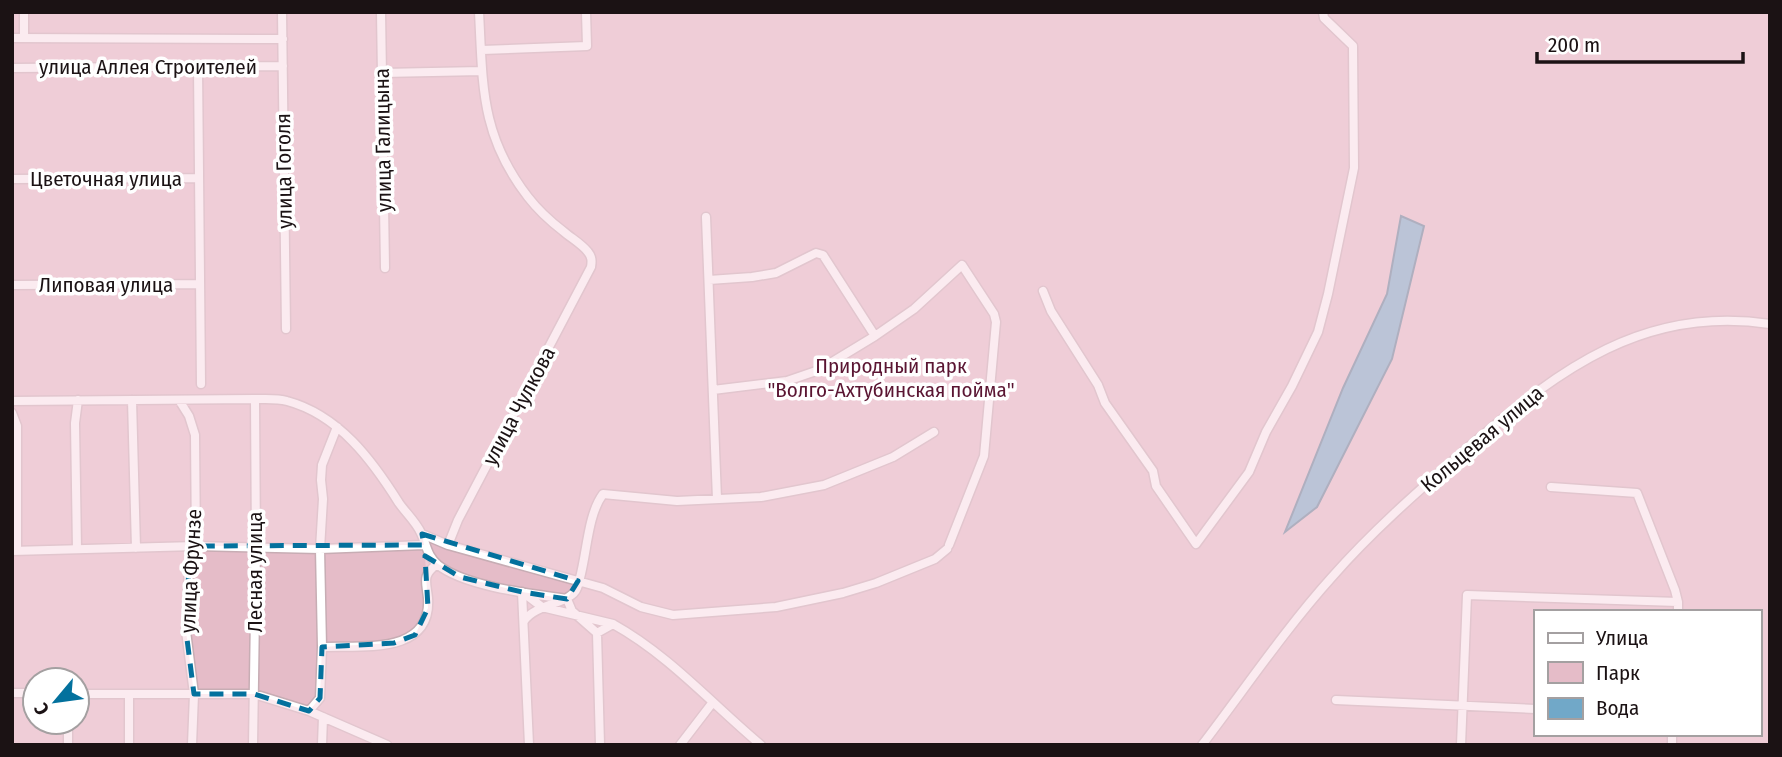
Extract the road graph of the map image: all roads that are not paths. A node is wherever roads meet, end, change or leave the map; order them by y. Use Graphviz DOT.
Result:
graph roads {
  1 [pos="24,12"];
  2 [pos="282,12"];
  3 [pos="381,12"];
  4 [pos="480,12"];
  5 [pos="586,12"];
  6 [pos="1323,12"];
  7 [pos="12,38"];
  8 [pos="24,38"];
  9 [pos="283,39"];
  10 [pos="482,50"];
  11 [pos="198,66"];
  12 [pos="283,66"];
  13 [pos="12,68"];
  14 [pos="482,71"];
  15 [pos="382,73"];
  16 [pos="199,178"];
  17 [pos="12,179"];
  18 [pos="706,217"];
  19 [pos="385,268"];
  20 [pos="709,280"];
  21 [pos="200,284"];
  22 [pos="12,285"];
  23 [pos="1043,291"];
  24 [pos="1770,324"];
  25 [pos="286,329"];
  26 [pos="875,337"];
  27 [pos="201,384"];
  28 [pos="713,390"];
  29 [pos="254,399"];
  30 [pos="78,400"];
  31 [pos="132,400"];
  32 [pos="179,400"];
  33 [pos="12,401"];
  34 [pos="12,413"];
  35 [pos="337,427"];
  36 [pos="934,432"];
  37 [pos="1551,487"];
  38 [pos="717,499"];
  39 [pos="422,534"];
  40 [pos="424,545"];
  41 [pos="448,545"];
  42 [pos="196,546"];
  43 [pos="136,548"];
  44 [pos="256,548"];
  45 [pos="320,549"];
  46 [pos="77,550"];
  47 [pos="15,551"];
  48 [pos="437,564"];
  49 [pos="578,580"];
  50 [pos="522,592"];
  51 [pos="567,599"];
  52 [pos="1678,601"];
  53 [pos="542,607"];
  54 [pos="1678,610"];
  55 [pos="579,617"];
  56 [pos="524,621"];
  57 [pos="613,624"];
  58 [pos="597,633"];
  59 [pos="322,647"];
  60 [pos="91,694"];
  61 [pos="129,694"];
  62 [pos="194,694"];
  63 [pos="254,694"];
  64 [pos="1336,700"];
  65 [pos="713,702"];
  66 [pos="1463,705"];
  67 [pos="1534,709"];
  68 [pos="309,711"];
  69 [pos="323,717"];
  70 [pos="129,745"];
  71 [pos="192,745"];
  72 [pos="253,745"];
  73 [pos="322,745"];
  74 [pos="387,745"];
  75 [pos="529,745"];
  76 [pos="600,745"];
  77 [pos="680,745"];
  78 [pos="761,745"];
  79 [pos="1202,745"];
  80 [pos="1461,745"];
  1 -- 8 [label="street"];
  2 -- 9 [label="street, улица Гоголя"];
  3 -- 15 [label="street, улица Галицына"];
  4 -- 10 [label="street"];
  5 -- 10 [label="street"];
  6 -- 23 [label="street"];
  7 -- 8 [label="street, улица Аллея Строителей"];
  8 -- 9 [label="street, улица Аллея Строителей"];
  9 -- 12 [label="street, улица Гоголя"];
  10 -- 14 [label="street"];
  11 -- 12 [label="street, улица Аллея Строителей"];
  11 -- 13 [label="street, улица Аллея Строителей"];
  11 -- 16 [label="street"];
  12 -- 25 [label="street, улица Гоголя"];
  14 -- 15 [label="street"];
  14 -- 41 [label="street, улица Чулкова"];
  15 -- 19 [label="street, улица Галицына"];
  16 -- 17 [label="street, Цветочная улица"];
  16 -- 21 [label="street"];
  18 -- 20 [label="street"];
  20 -- 26 [label="street"];
  20 -- 28 [label="street"];
  21 -- 22 [label="street, Липовая улица"];
  21 -- 27 [label="street"];
  24 -- 79 [label="street, Кольцевая улица"];
  26 -- 28 [label="street"];
  26 -- 49 [label="street"];
  28 -- 38 [label="street"];
  29 -- 32 [label="street"];
  29 -- 35 [label="street"];
  29 -- 44 [label="street, Лесная улица"];
  30 -- 31 [label="street"];
  30 -- 33 [label="street"];
  30 -- 46 [label="street"];
  31 -- 32 [label="street"];
  31 -- 43 [label="street"];
  32 -- 42 [label="street, улица Фрунзе"];
  34 -- 47 [label="street"];
  35 -- 39 [label="street"];
  35 -- 45 [label="street"];
  36 -- 38 [label="street"];
  37 -- 52 [label="street"];
  38 -- 49 [label="street"];
  39 -- 40 [label="street"];
  39 -- 41 [label="street"];
  40 -- 45 [label="street"];
  40 -- 48 [label="street"];
  41 -- 49 [label="street"];
  42 -- 43 [label="street"];
  42 -- 44 [label="street"];
  42 -- 62 [label="street, улица Фрунзе"];
  43 -- 46 [label="street"];
  44 -- 45 [label="street"];
  44 -- 63 [label="street, Лесная улица"];
  45 -- 59 [label="street"];
  46 -- 47 [label="street"];
  48 -- 50 [label="street"];
  48 -- 59 [label="street"];
  49 -- 51 [label="street"];
  50 -- 51 [label="street"];
  50 -- 53 [label="street"];
  50 -- 56 [label="street"];
  51 -- 53 [label="street"];
  51 -- 55 [label="street"];
  52 -- 54 [label="street"];
  52 -- 66 [label="street"];
  53 -- 55 [label="street"];
  53 -- 56 [label="street"];
  55 -- 57 [label="street"];
  55 -- 58 [label="street"];
  56 -- 75 [label="street"];
  57 -- 58 [label="street"];
  57 -- 65 [label="street"];
  58 -- 76 [label="street"];
  59 -- 68 [label="street"];
  60 -- 61 [label="street"];
  61 -- 62 [label="street"];
  61 -- 70 [label="street"];
  62 -- 63 [label="street"];
  62 -- 71 [label="street, улица Фрунзе"];
  63 -- 68 [label="street"];
  63 -- 72 [label="street, Лесная улица"];
  64 -- 66 [label="street"];
  65 -- 77 [label="street"];
  65 -- 78 [label="street"];
  66 -- 67 [label="street"];
  66 -- 80 [label="street"];
  68 -- 69 [label="street"];
  69 -- 73 [label="street"];
  69 -- 74 [label="street"];
}
